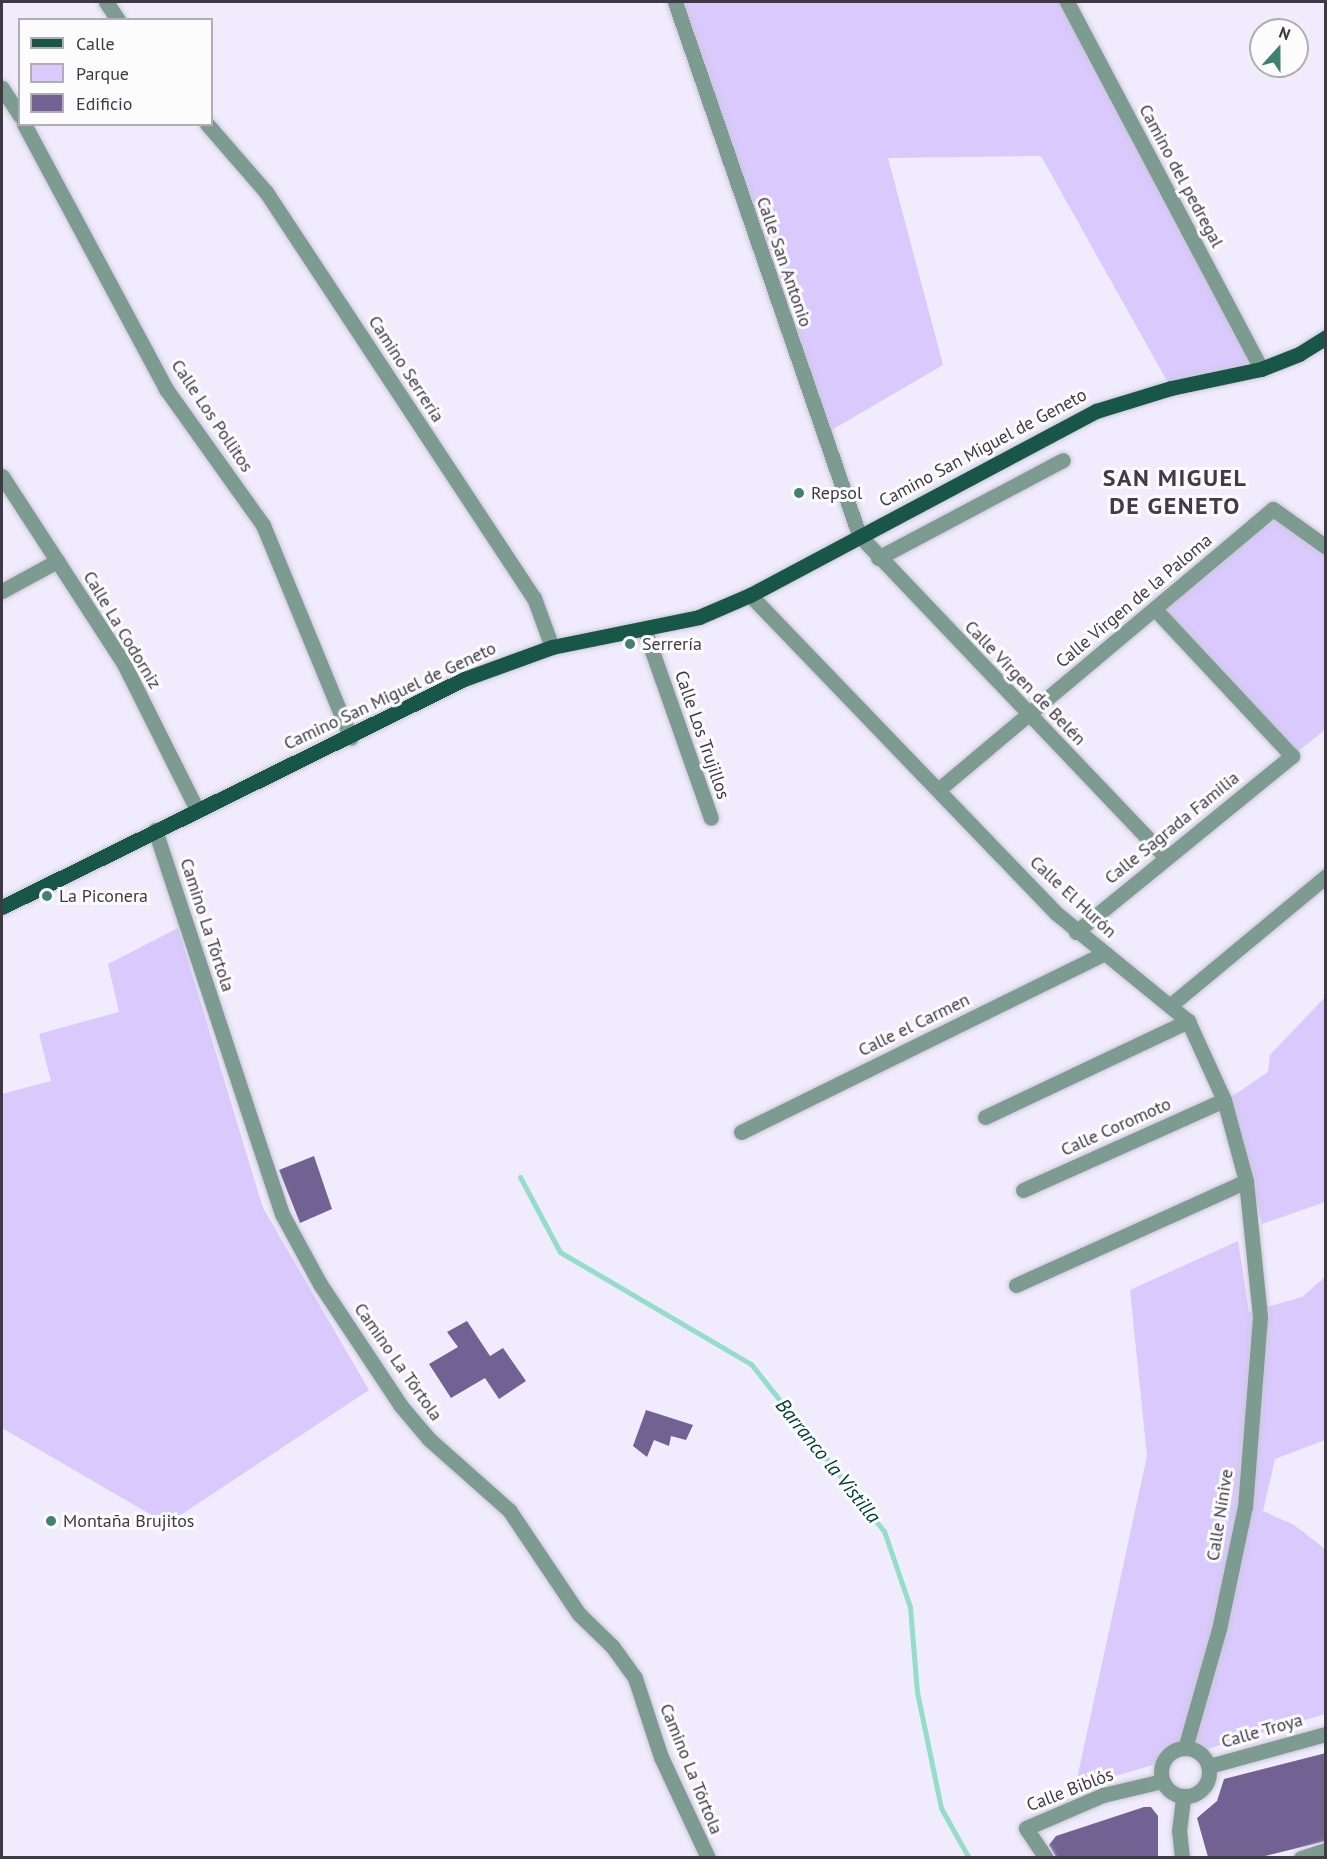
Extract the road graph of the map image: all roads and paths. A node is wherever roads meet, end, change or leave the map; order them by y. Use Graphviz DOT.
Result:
graph roads {
  1 [pos="106,2"];
  2 [pos="675,2"];
  3 [pos="1067,2"];
  4 [pos="117,18"];
  5 [pos="10,94"];
  6 [pos="18,112"];
  7 [pos="25,126"];
  8 [pos="209,126"];
  9 [pos="1326,337"];
  10 [pos="1261,369"];
  11 [pos="1063,460"];
  12 [pos="2,476"];
  13 [pos="859,535"];
  14 [pos="1326,547"];
  15 [pos="878,558"];
  16 [pos="57,561"];
  17 [pos="2,591"];
  18 [pos="750,595"];
  19 [pos="1155,609"];
  20 [pos="645,631"];
  21 [pos="552,647"];
  22 [pos="1029,715"];
  23 [pos="351,738"];
  24 [pos="938,790"];
  25 [pos="197,810"];
  26 [pos="711,818"];
  27 [pos="155,831"];
  28 [pos="1166,857"];
  29 [pos="1326,876"];
  30 [pos="4,901"];
  31 [pos="1076,932"];
  32 [pos="1104,953"];
  33 [pos="1172,1005"];
  34 [pos="1188,1021"];
  35 [pos="1224,1100"];
  36 [pos="985,1117"];
  37 [pos="741,1132"];
  38 [pos="1246,1181"];
  39 [pos="1023,1190"];
  40 [pos="1257,1283"];
  41 [pos="1016,1285"];
  42 [pos="1326,1734"];
  43 [pos="1185,1748"];
  44 [pos="1209,1766"];
  45 [pos="1162,1781"];
  46 [pos="1183,1797"];
  47 [pos="1326,1850"];
  48 [pos="708,1857"];
  49 [pos="1046,1857"];
  50 [pos="1182,1857"];
  51 [pos="1301,1857"];
  1 -- 4 [label="street"];
  2 -- 13 [label="street, Calle San Antonio"];
  3 -- 10 [label="street, Camino del pedregal"];
  5 -- 6 [label="street"];
  7 -- 23 [label="street, Calle Los Pollitos"];
  8 -- 21 [label="street, Camino Serrería"];
  9 -- 10 [label="main road, Camino San Miguel de Geneto"];
  10 -- 13 [label="main road, Camino San Miguel de Geneto"];
  11 -- 15 [label="street"];
  12 -- 16 [label="street, Calle La Codorniz"];
  13 -- 15 [label="street, Calle Virgen de Belén"];
  13 -- 18 [label="main road, Camino San Miguel de Geneto"];
  14 -- 19 [label="street, Calle Virgen de la Paloma"];
  15 -- 22 [label="street, Calle Virgen de Belén"];
  16 -- 17 [label="street"];
  16 -- 25 [label="street, Calle La Codorniz"];
  18 -- 20 [label="main road, Camino San Miguel de Geneto"];
  18 -- 24 [label="street, Calle El Hurón"];
  19 -- 22 [label="street, Calle Virgen de la Paloma"];
  19 -- 28 [label="street, Calle Sagrada Familia"];
  20 -- 21 [label="main road, Camino San Miguel de Geneto"];
  20 -- 26 [label="street, Calle Los Trujillos"];
  21 -- 23 [label="main road, Camino San Miguel de Geneto"];
  22 -- 24 [label="street, Calle Virgen de la Paloma"];
  22 -- 28 [label="street, Calle Virgen de Belén"];
  23 -- 25 [label="main road, Camino San Miguel de Geneto"];
  24 -- 31 [label="street, Calle El Hurón"];
  25 -- 27 [label="main road, Camino San Miguel de Geneto"];
  27 -- 30 [label="main road, Camino San Miguel de Geneto"];
  27 -- 48 [label="street, Camino La Tórtola"];
  28 -- 31 [label="street, Calle Sagrada Familia"];
  29 -- 33 [label="street"];
  31 -- 32 [label="street, Calle El Hurón"];
  32 -- 33 [label="street, Calle El Hurón"];
  32 -- 37 [label="street, Calle el Carmen"];
  33 -- 34 [label="street, Calle El Hurón"];
  34 -- 35 [label="street, Calle El Hurón"];
  34 -- 36 [label="street"];
  35 -- 38 [label="street, Calle El Hurón"];
  35 -- 39 [label="street, Calle Coromoto"];
  38 -- 40 [label="street, Calle El Hurón"];
  38 -- 41 [label="street"];
  40 -- 43 [label="street, Calle Nínive"];
  42 -- 44 [label="street, Calle Troya"];
  43 -- 44 [label="street"];
  43 -- 45 [label="street"];
  44 -- 46 [label="street"];
  45 -- 46 [label="street"];
  45 -- 49 [label="street, Calle Biblós"];
  46 -- 50 [label="street"];
  47 -- 51 [label="street"];
}
